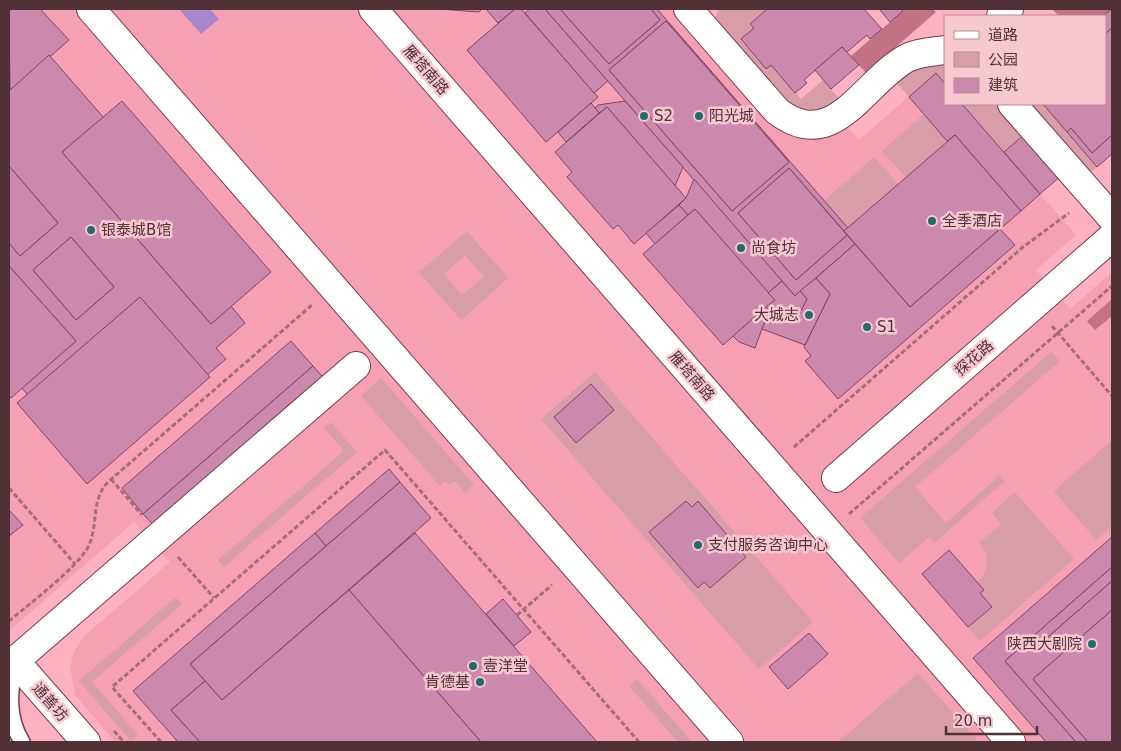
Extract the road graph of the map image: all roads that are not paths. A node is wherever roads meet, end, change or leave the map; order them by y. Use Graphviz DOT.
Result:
graph roads {
  1 [pos="91,9"];
  2 [pos="373,9"];
  3 [pos="696,11"];
  4 [pos="944,50"];
  5 [pos="1013,105"];
  6 [pos="1112,218"];
  7 [pos="1112,237"];
  8 [pos="356,366"];
  9 [pos="836,478"];
  10 [pos="12,663"];
  11 [pos="22,742"];
  12 [pos="86,742"];
  13 [pos="729,742"];
  14 [pos="1010,742"];
  1 -- 13 [label="street"];
  2 -- 14 [label="street, 雁塔南路"];
  3 -- 4 [label="street"];
  5 -- 6 [label="street"];
  7 -- 9 [label="street, 探花路"];
  8 -- 10 [label="street"];
  10 -- 11 [label="lane"];
  10 -- 12 [label="street, 通善坊"];
}
